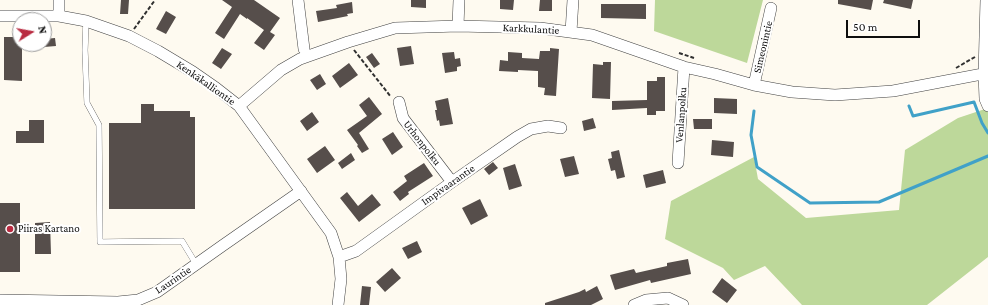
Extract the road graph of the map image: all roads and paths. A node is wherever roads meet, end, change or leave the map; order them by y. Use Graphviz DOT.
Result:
graph roads {
  1 [pos="59,0"];
  2 [pos="155,0"];
  3 [pos="298,0"];
  4 [pos="459,0"];
  5 [pos="573,0"];
  6 [pos="986,0"];
  7 [pos="772,8"];
  8 [pos="0,16"];
  9 [pos="59,16"];
  10 [pos="86,21"];
  11 [pos="458,26"];
  12 [pos="571,32"];
  13 [pos="129,36"];
  14 [pos="348,42"];
  15 [pos="304,49"];
  16 [pos="678,53"];
  17 [pos="984,55"];
  18 [pos="700,60"];
  19 [pos="684,67"];
  20 [pos="952,71"];
  21 [pos="986,73"];
  22 [pos="754,85"];
  23 [pos="239,106"];
  24 [pos="400,106"];
  25 [pos="988,106"];
  26 [pos="561,128"];
  27 [pos="678,162"];
  28 [pos="452,182"];
  29 [pos="301,191"];
  30 [pos="339,257"];
  31 [pos="196,264"];
  32 [pos="0,300"];
  33 [pos="338,305"];
  34 [pos="634,305"];
  35 [pos="683,305"];
  1 -- 9 [label="street"];
  2 -- 13 [label="path"];
  3 -- 15 [label="street"];
  4 -- 11 [label="street"];
  5 -- 12 [label="street"];
  6 -- 17 [label="street"];
  7 -- 22 [label="street, Simeonintie"];
  8 -- 9 [label="street, Kenkäkalliontie"];
  9 -- 10 [label="street, Kenkäkalliontie"];
  10 -- 13 [label="street, Kenkäkalliontie"];
  10 -- 31 [label="lane"];
  11 -- 12 [label="street, Karkkulantie"];
  11 -- 14 [label="street, Karkkulantie"];
  12 -- 19 [label="street, Karkkulantie"];
  13 -- 23 [label="street, Kenkäkalliontie"];
  14 -- 23 [label="street, Karkkulantie"];
  14 -- 24 [label="path"];
  16 -- 18 [label="path"];
  17 -- 20 [label="path"];
  17 -- 21 [label="street"];
  19 -- 22 [label="street, Karkkulantie"];
  19 -- 27 [label="street, Venlanpolku"];
  21 -- 22 [label="street, Karkkulantie"];
  21 -- 25 [label="street"];
  23 -- 29 [label="street, Kenkäkalliontie"];
  24 -- 28 [label="street, Urhonpolku"];
  26 -- 28 [label="street, Impivaarantie"];
  28 -- 30 [label="street, Impivaarantie"];
  29 -- 30 [label="street, Kenkäkalliontie"];
  29 -- 31 [label="street, Laurintie"];
  30 -- 33 [label="street, Kenkäkalliontie"];
  31 -- 32 [label="street, Laurintie"];
  34 -- 35 [label="street"];
}
